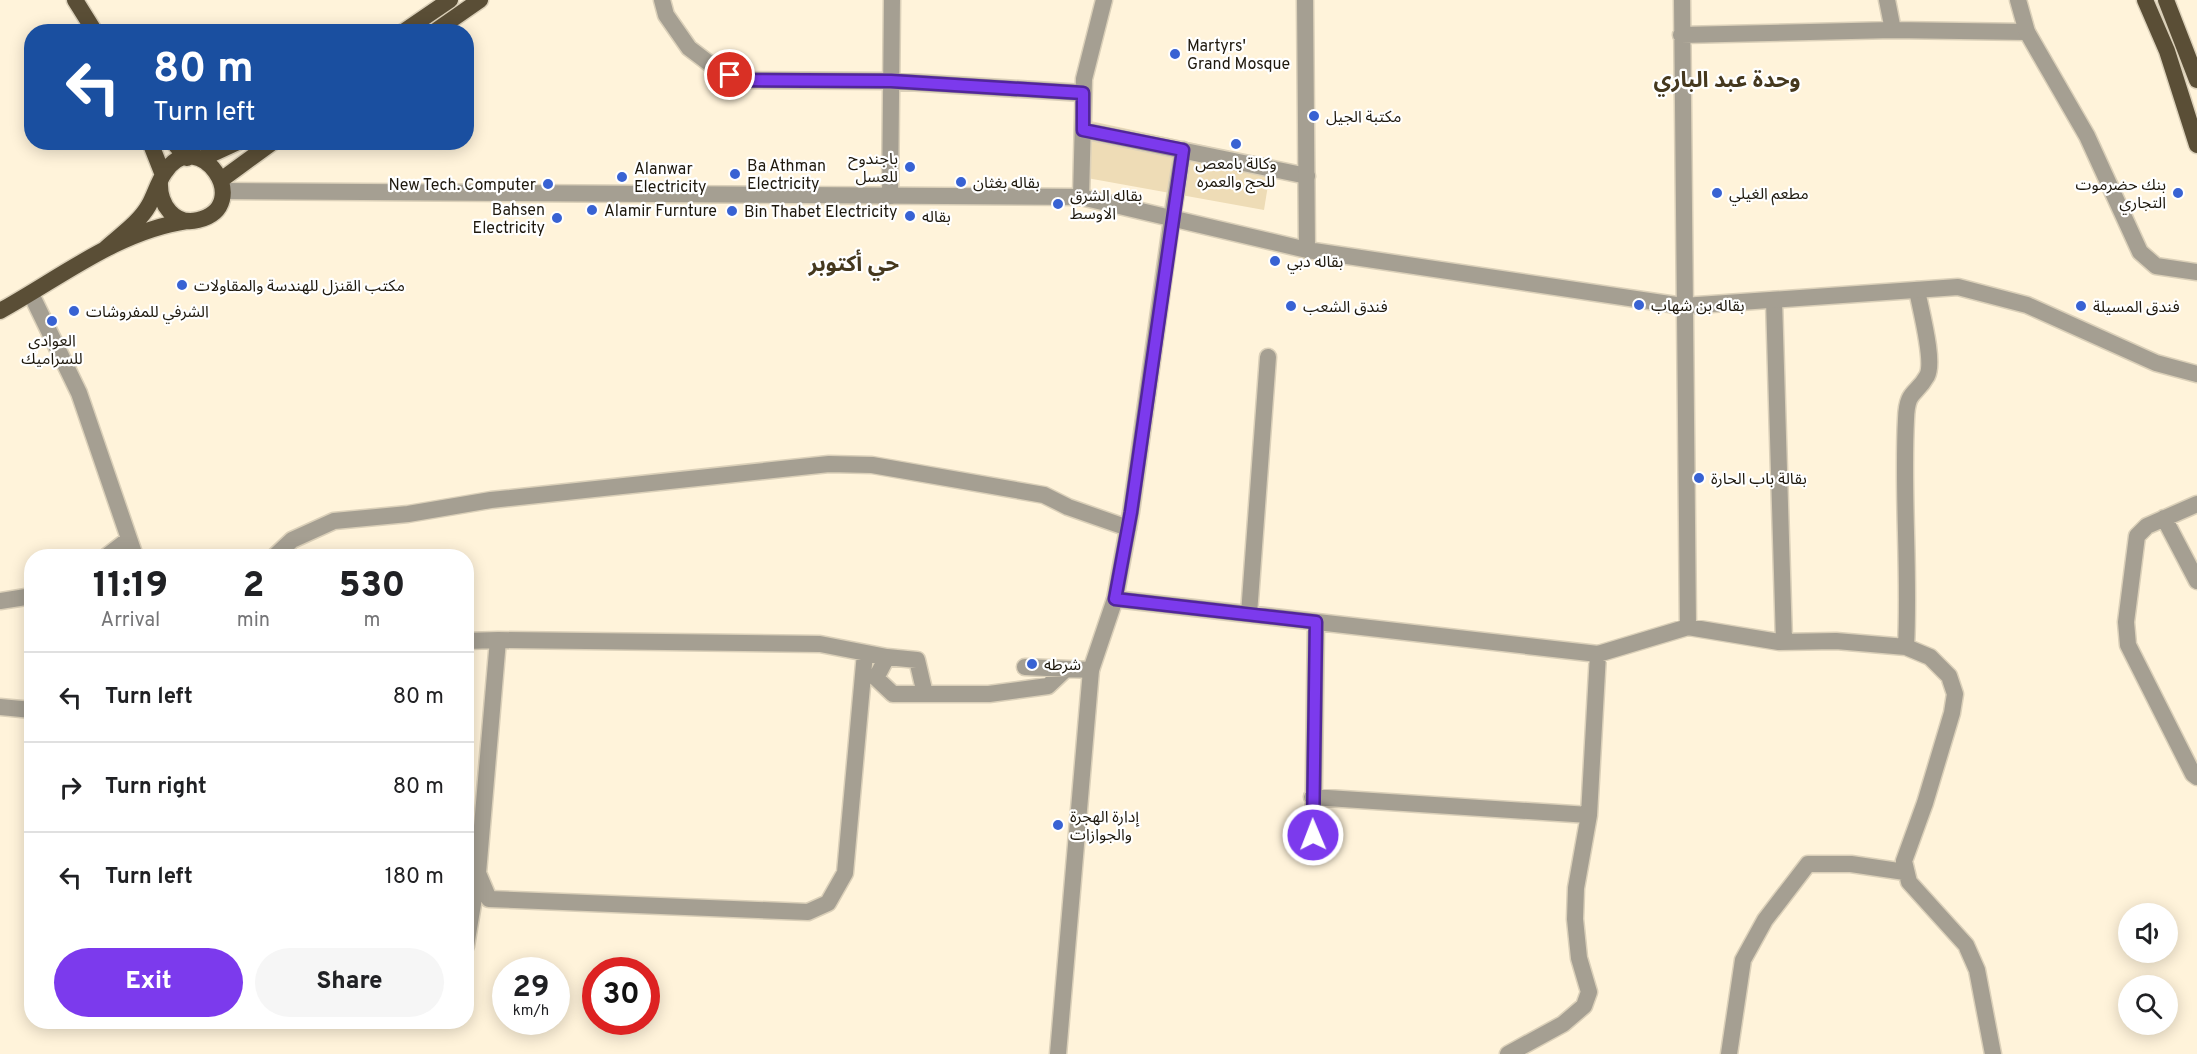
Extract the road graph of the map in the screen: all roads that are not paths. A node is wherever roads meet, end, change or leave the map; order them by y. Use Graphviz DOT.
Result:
graph roads {
  1 [pos="75,0"];
  2 [pos="450,0"];
  3 [pos="480,0"];
  4 [pos="662,0"];
  5 [pos="892,0"];
  6 [pos="1104,0"];
  7 [pos="1305,0"];
  8 [pos="1682,0"];
  9 [pos="1887,0"];
  10 [pos="2018,0"];
  11 [pos="2145,0"];
  12 [pos="2166,0"];
  13 [pos="89,24"];
  14 [pos="415,24"];
  15 [pos="446,24"];
  16 [pos="1893,30"];
  17 [pos="2027,32"];
  18 [pos="1681,35"];
  19 [pos="2193,54"];
  20 [pos="2197,80"];
  21 [pos="891,81"];
  22 [pos="1083,93"];
  23 [pos="1083,130"];
  24 [pos="2197,145"];
  25 [pos="152,150"];
  26 [pos="183,150"];
  27 [pos="216,150"];
  28 [pos="264,150"];
  29 [pos="1183,150"];
  30 [pos="194,158"];
  31 [pos="1307,176"];
  32 [pos="161,178"];
  33 [pos="222,186"];
  34 [pos="890,196"];
  35 [pos="1081,197"];
  36 [pos="1172,218"];
  37 [pos="187,221"];
  38 [pos="104,250"];
  39 [pos="1307,250"];
  40 [pos="2197,272"];
  41 [pos="1917,290"];
  42 [pos="31,294"];
  43 [pos="1774,300"];
  44 [pos="1683,306"];
  45 [pos="0,311"];
  46 [pos="1268,357"];
  47 [pos="2197,374"];
  48 [pos="2197,504"];
  49 [pos="2164,518"];
  50 [pos="1128,528"];
  51 [pos="129,539"];
  52 [pos="116,549"];
  53 [pos="133,549"];
  54 [pos="282,549"];
  55 [pos="2197,581"];
  56 [pos="24,597"];
  57 [pos="1115,599"];
  58 [pos="0,601"];
  59 [pos="1249,614"];
  60 [pos="1316,622"];
  61 [pos="1688,627"];
  62 [pos="498,640"];
  63 [pos="474,641"];
  64 [pos="1784,642"];
  65 [pos="1906,648"];
  66 [pos="865,653"];
  67 [pos="1598,654"];
  68 [pos="887,657"];
  69 [pos="1025,667"];
  70 [pos="1066,669"];
  71 [pos="1091,670"];
  72 [pos="925,694"];
  73 [pos="0,707"];
  74 [pos="24,709"];
  75 [pos="2197,777"];
  76 [pos="1312,797"];
  77 [pos="1588,815"];
  78 [pos="1313,854"];
  79 [pos="478,873"];
  80 [pos="1905,873"];
  81 [pos="474,897"];
  82 [pos="1058,1054"];
  83 [pos="1508,1054"];
  84 [pos="1729,1054"];
  85 [pos="1993,1054"];
  1 -- 13 [label="highway"];
  2 -- 14 [label="highway"];
  3 -- 15 [label="highway"];
  4 -- 21 [label="street"];
  5 -- 21 [label="street"];
  6 -- 22 [label="street"];
  7 -- 31 [label="street"];
  8 -- 18 [label="street"];
  9 -- 16 [label="street"];
  10 -- 17 [label="street"];
  11 -- 24 [label="highway"];
  12 -- 19 [label="highway"];
  16 -- 17 [label="street"];
  16 -- 18 [label="street"];
  17 -- 40 [label="street"];
  18 -- 44 [label="street"];
  19 -- 20 [label="highway"];
  21 -- 22 [label="street"];
  21 -- 34 [label="street"];
  22 -- 23 [label="street"];
  23 -- 29 [label="street"];
  23 -- 35 [label="street"];
  25 -- 32 [label="highway"];
  26 -- 30 [label="highway"];
  27 -- 30 [label="highway"];
  28 -- 33 [label="highway"];
  29 -- 31 [label="street"];
  29 -- 36 [label="street"];
  30 -- 32 [label="highway"];
  30 -- 33 [label="highway"];
  31 -- 39 [label="street"];
  32 -- 37 [label="highway"];
  32 -- 38 [label="highway"];
  33 -- 34 [label="street"];
  33 -- 37 [label="highway"];
  34 -- 35 [label="street"];
  35 -- 36 [label="street"];
  36 -- 39 [label="street"];
  36 -- 50 [label="street"];
  37 -- 38 [label="highway"];
  38 -- 42 [label="highway"];
  39 -- 44 [label="street"];
  41 -- 43 [label="street"];
  41 -- 47 [label="street"];
  41 -- 65 [label="street"];
  42 -- 45 [label="highway"];
  42 -- 51 [label="street"];
  43 -- 44 [label="street"];
  43 -- 64 [label="street"];
  44 -- 61 [label="street"];
  46 -- 59 [label="street"];
  48 -- 49 [label="street"];
  49 -- 55 [label="street"];
  49 -- 75 [label="street"];
  50 -- 54 [label="street"];
  50 -- 57 [label="street"];
  51 -- 52 [label="street"];
  51 -- 53 [label="street"];
  56 -- 58 [label="street"];
  57 -- 59 [label="street"];
  57 -- 71 [label="street"];
  59 -- 60 [label="street"];
  60 -- 67 [label="street"];
  60 -- 76 [label="street"];
  61 -- 64 [label="street"];
  61 -- 67 [label="street"];
  62 -- 63 [label="street"];
  62 -- 66 [label="street"];
  62 -- 79 [label="street"];
  64 -- 65 [label="street"];
  65 -- 80 [label="street"];
  66 -- 68 [label="street"];
  66 -- 79 [label="street"];
  67 -- 77 [label="street"];
  68 -- 72 [label="street"];
  68 -- 72 [label="street"];
  69 -- 70 [label="street"];
  70 -- 71 [label="street"];
  70 -- 72 [label="street"];
  71 -- 82 [label="street"];
  73 -- 74 [label="street"];
  76 -- 77 [label="street"];
  76 -- 78 [label="street"];
  77 -- 83 [label="street"];
  79 -- 81 [label="street"];
  80 -- 84 [label="street"];
  80 -- 85 [label="street"];
}
